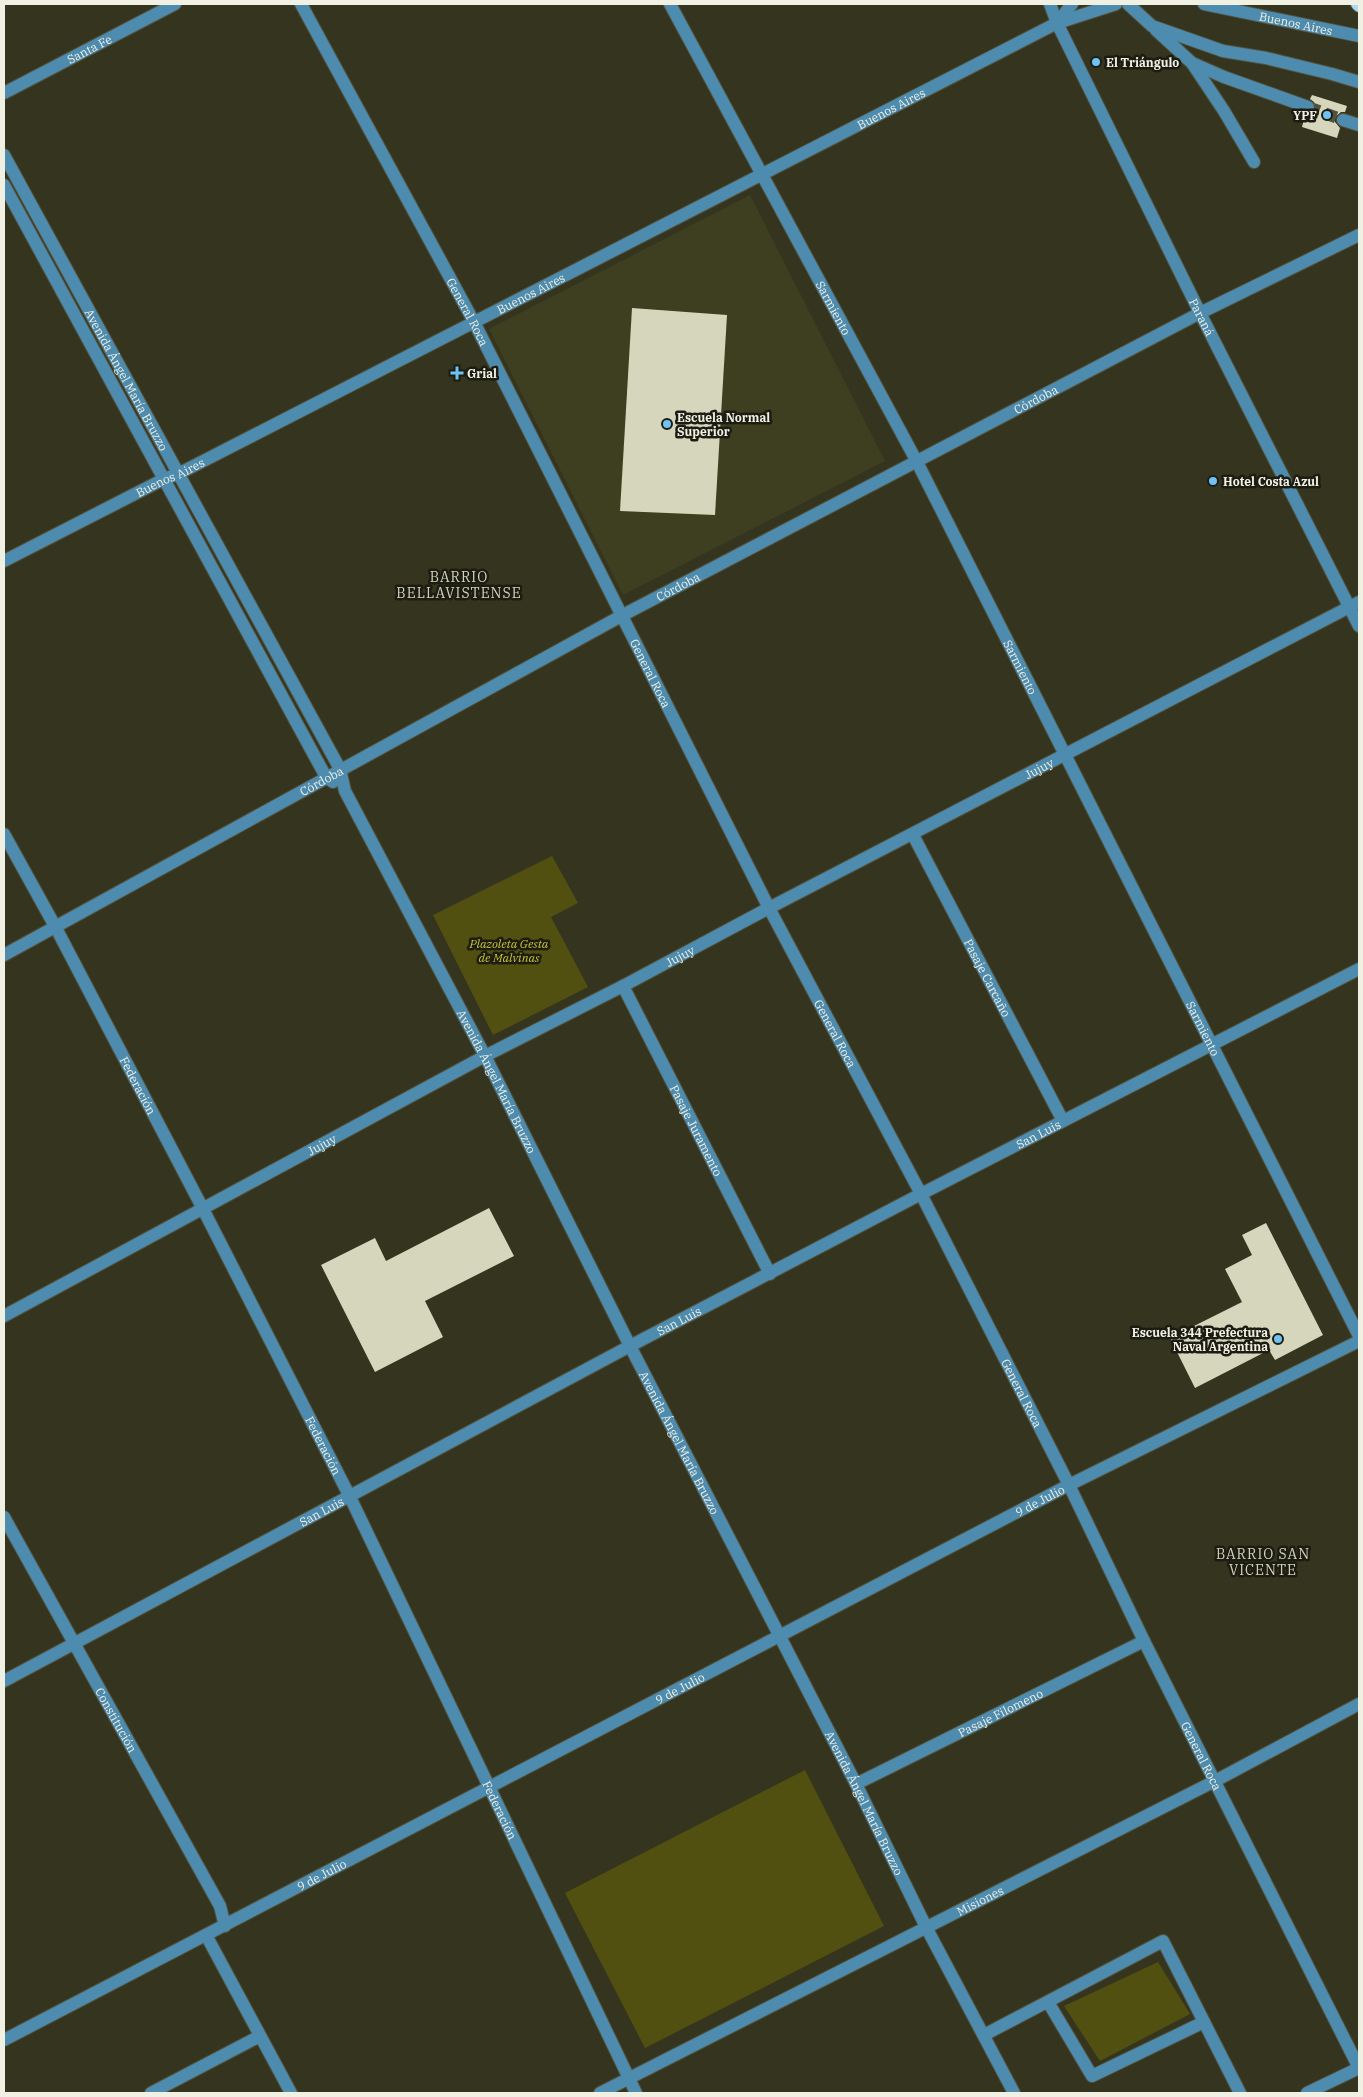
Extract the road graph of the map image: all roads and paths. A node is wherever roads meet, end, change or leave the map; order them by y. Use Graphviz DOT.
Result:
graph roads {
  1 [pos="175,4"];
  2 [pos="301,4"];
  3 [pos="670,4"];
  4 [pos="1050,4"];
  5 [pos="1072,4"];
  6 [pos="1116,4"];
  7 [pos="1128,4"];
  8 [pos="1204,4"];
  9 [pos="1057,23"];
  10 [pos="1152,26"];
  11 [pos="1359,36"];
  12 [pos="1192,63"];
  13 [pos="1359,82"];
  14 [pos="4,93"];
  15 [pos="1308,107"];
  16 [pos="1343,120"];
  17 [pos="1359,124"];
  18 [pos="4,155"];
  19 [pos="1254,162"];
  20 [pos="760,174"];
  21 [pos="4,185"];
  22 [pos="1359,235"];
  23 [pos="1200,313"];
  24 [pos="474,322"];
  25 [pos="916,460"];
  26 [pos="178,474"];
  27 [pos="164,479"];
  28 [pos="4,561"];
  29 [pos="1354,605"];
  30 [pos="623,615"];
  31 [pos="1359,626"];
  32 [pos="1064,756"];
  33 [pos="340,769"];
  34 [pos="326,777"];
  35 [pos="345,791"];
  36 [pos="4,834"];
  37 [pos="913,835"];
  38 [pos="769,908"];
  39 [pos="56,928"];
  40 [pos="4,955"];
  41 [pos="1359,969"];
  42 [pos="623,986"];
  43 [pos="1212,1045"];
  44 [pos="484,1056"];
  45 [pos="1063,1121"];
  46 [pos="921,1194"];
  47 [pos="202,1207"];
  48 [pos="770,1274"];
  49 [pos="4,1316"];
  50 [pos="1359,1336"];
  51 [pos="1359,1341"];
  52 [pos="630,1346"];
  53 [pos="1069,1485"];
  54 [pos="350,1497"];
  55 [pos="4,1517"];
  56 [pos="778,1635"];
  57 [pos="1144,1641"];
  58 [pos="74,1643"];
  59 [pos="4,1681"];
  60 [pos="1359,1704"];
  61 [pos="1215,1781"];
  62 [pos="856,1784"];
  63 [pos="489,1787"];
  64 [pos="225,1926"];
  65 [pos="926,1927"];
  66 [pos="206,1935"];
  67 [pos="1048,2002"];
  68 [pos="1204,2022"];
  69 [pos="984,2035"];
  70 [pos="260,2036"];
  71 [pos="4,2040"];
  72 [pos="1359,2068"];
  73 [pos="628,2079"];
  74 [pos="151,2093"];
  75 [pos="291,2093"];
  76 [pos="600,2093"];
  77 [pos="636,2093"];
  78 [pos="1014,2093"];
  79 [pos="1240,2093"];
  80 [pos="1307,2093"];
  1 -- 14 [label="street, Santa Fe"];
  2 -- 24 [label="street, General Roca"];
  3 -- 20 [label="street, Sarmiento"];
  4 -- 9 [label="street, Paraná"];
  5 -- 9 [label="street, Buenos Aires"];
  6 -- 9 [label="street, Buenos Aires"];
  7 -- 10 [label="street"];
  8 -- 11 [label="street, Buenos Aires"];
  9 -- 20 [label="street, Buenos Aires"];
  9 -- 23 [label="street, Paraná"];
  10 -- 12 [label="street"];
  10 -- 13 [label="street"];
  12 -- 15 [label="street"];
  12 -- 19 [label="street"];
  16 -- 17 [label="street"];
  18 -- 26 [label="street, Avenida Ángel María Bruzzo"];
  20 -- 24 [label="street, Buenos Aires"];
  20 -- 25 [label="street, Sarmiento"];
  21 -- 27 [label="street, Avenida Ángel María Bruzzo"];
  22 -- 23 [label="street, Córdoba"];
  23 -- 25 [label="street, Córdoba"];
  23 -- 29 [label="street, Paraná"];
  24 -- 26 [label="street, Buenos Aires"];
  24 -- 30 [label="street, General Roca"];
  25 -- 30 [label="street, Córdoba"];
  25 -- 32 [label="street, Sarmiento"];
  26 -- 27 [label="street, Buenos Aires"];
  26 -- 33 [label="street, Avenida Ángel María Bruzzo"];
  27 -- 28 [label="street, Buenos Aires"];
  27 -- 34 [label="street, Avenida Ángel María Bruzzo"];
  29 -- 31 [label="street, Paraná"];
  29 -- 32 [label="street, Jujuy"];
  30 -- 33 [label="street, Córdoba"];
  30 -- 38 [label="street, General Roca"];
  32 -- 37 [label="street, Jujuy"];
  32 -- 43 [label="street, Sarmiento"];
  33 -- 34 [label="street, Córdoba"];
  33 -- 35 [label="street, Avenida Ángel María Bruzzo"];
  34 -- 35 [label="street, Avenida Ángel María Bruzzo"];
  34 -- 39 [label="street, Córdoba"];
  35 -- 44 [label="street, Avenida Ángel María Bruzzo"];
  36 -- 39 [label="street, Federación"];
  37 -- 38 [label="street, Jujuy"];
  37 -- 45 [label="street, Pasaje Carcaño"];
  38 -- 42 [label="street, Jujuy"];
  38 -- 46 [label="street, General Roca"];
  39 -- 40 [label="street, Córdoba"];
  39 -- 47 [label="street, Federación"];
  41 -- 43 [label="street, San Luis"];
  42 -- 44 [label="street, Jujuy"];
  42 -- 48 [label="street, Pasaje Juramento"];
  43 -- 45 [label="street, San Luis"];
  43 -- 50 [label="street, Sarmiento"];
  44 -- 47 [label="street, Jujuy"];
  44 -- 52 [label="street, Avenida Ángel María Bruzzo"];
  45 -- 46 [label="street, San Luis"];
  46 -- 48 [label="street, San Luis"];
  46 -- 53 [label="street, General Roca"];
  47 -- 49 [label="street, Jujuy"];
  47 -- 54 [label="street, Federación"];
  48 -- 52 [label="street, San Luis"];
  51 -- 53 [label="street, 9 de Julio"];
  52 -- 54 [label="street, San Luis"];
  52 -- 56 [label="street, Avenida Ángel María Bruzzo"];
  53 -- 56 [label="street, 9 de Julio"];
  53 -- 57 [label="street, General Roca"];
  54 -- 58 [label="street, San Luis"];
  54 -- 63 [label="street, Federación"];
  55 -- 58 [label="street, Constitución"];
  56 -- 62 [label="street, Avenida Ángel María Bruzzo"];
  56 -- 63 [label="street, 9 de Julio"];
  57 -- 61 [label="street, General Roca"];
  57 -- 62 [label="street, Pasaje Filomeno"];
  58 -- 59 [label="street, San Luis"];
  58 -- 64 [label="street, Constitución"];
  60 -- 61 [label="street, Misiones"];
  61 -- 65 [label="street, Misiones"];
  61 -- 72 [label="street, General Roca"];
  62 -- 65 [label="street, Avenida Ángel María Bruzzo"];
  63 -- 64 [label="street, 9 de Julio"];
  63 -- 73 [label="street, Federación"];
  64 -- 66 [label="street, 9 de Julio"];
  65 -- 69 [label="street, Avenida Ángel María Bruzzo"];
  65 -- 73 [label="street, Misiones"];
  66 -- 70 [label="street"];
  66 -- 71 [label="street, 9 de Julio"];
  67 -- 68 [label="street"];
  67 -- 68 [label="street"];
  67 -- 69 [label="street"];
  68 -- 79 [label="street"];
  69 -- 78 [label="street, Avenida Ángel María Bruzzo"];
  70 -- 74 [label="street"];
  70 -- 75 [label="street"];
  72 -- 80 [label="street"];
  73 -- 76 [label="street, Misiones"];
  73 -- 77 [label="street, Federación"];
}
